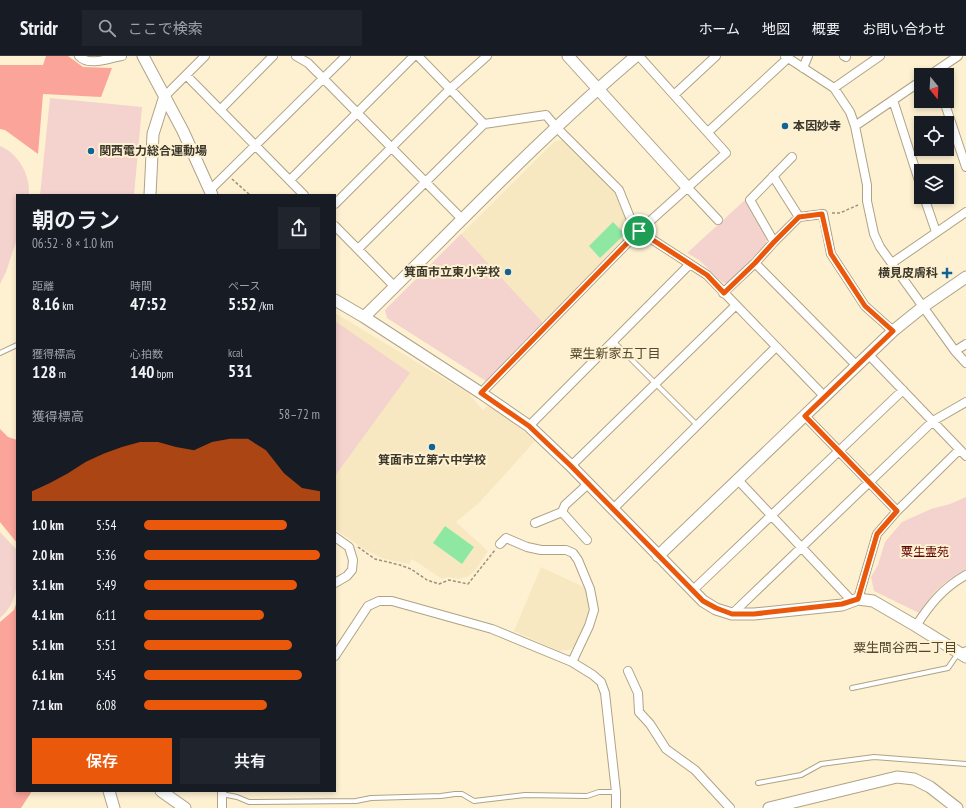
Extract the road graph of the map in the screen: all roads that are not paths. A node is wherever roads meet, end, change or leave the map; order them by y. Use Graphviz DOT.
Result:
graph roads {
  1 [pos="79,56"];
  2 [pos="122,56"];
  3 [pos="143,56"];
  4 [pos="205,56"];
  5 [pos="273,56"];
  6 [pos="296,56"];
  7 [pos="346,56"];
  8 [pos="414,56"];
  9 [pos="418,56"];
  10 [pos="487,56"];
  11 [pos="568,56"];
  12 [pos="636,56"];
  13 [pos="639,56"];
  14 [pos="716,56"];
  15 [pos="808,56"];
  16 [pos="880,56"];
  17 [pos="786,57"];
  18 [pos="954,57"];
  19 [pos="803,68"];
  20 [pos="940,68"];
  21 [pos="186,75"];
  22 [pos="323,78"];
  23 [pos="914,86"];
  24 [pos="597,88"];
  25 [pos="834,88"];
  26 [pos="450,89"];
  27 [pos="674,95"];
  28 [pos="165,96"];
  29 [pos="893,100"];
  30 [pos="946,108"];
  31 [pos="220,110"];
  32 [pos="357,113"];
  33 [pos="484,124"];
  34 [pos="855,126"];
  35 [pos="556,127"];
  36 [pos="708,132"];
  37 [pos="256,145"];
  38 [pos="392,148"];
  39 [pos="792,157"];
  40 [pos="914,165"];
  41 [pos="966,167"];
  42 [pos="773,176"];
  43 [pos="290,180"];
  44 [pos="426,182"];
  45 [pos="687,187"];
  46 [pos="211,192"];
  47 [pos="150,194"];
  48 [pos="303,194"];
  49 [pos="336,203"];
  50 [pos="926,204"];
  51 [pos="966,212"];
  52 [pos="799,217"];
  53 [pos="462,219"];
  54 [pos="718,220"];
  55 [pos="336,227"];
  56 [pos="639,231"];
  57 [pos="936,232"];
  58 [pos="774,242"];
  59 [pos="358,249"];
  60 [pos="755,263"];
  61 [pos="892,263"];
  62 [pos="690,264"];
  63 [pos="966,277"];
  64 [pos="395,287"];
  65 [pos="724,293"];
  66 [pos="336,301"];
  67 [pos="735,306"];
  68 [pos="924,306"];
  69 [pos="364,316"];
  70 [pos="893,331"];
  71 [pos="613,341"];
  72 [pos="966,344"];
  73 [pos="16,345"];
  74 [pos="776,347"];
  75 [pos="955,351"];
  76 [pos="0,353"];
  77 [pos="869,355"];
  78 [pos="966,363"];
  79 [pos="857,366"];
  80 [pos="656,384"];
  81 [pos="903,390"];
  82 [pos="481,393"];
  83 [pos="825,397"];
  84 [pos="966,402"];
  85 [pos="805,416"];
  86 [pos="933,422"];
  87 [pos="698,425"];
  88 [pos="529,426"];
  89 [pos="959,450"];
  90 [pos="839,452"];
  91 [pos="966,456"];
  92 [pos="571,466"];
  93 [pos="738,480"];
  94 [pos="869,482"];
  95 [pos="588,484"];
  96 [pos="613,509"];
  97 [pos="897,511"];
  98 [pos="562,512"];
  99 [pos="772,516"];
  100 [pos="535,523"];
  101 [pos="336,538"];
  102 [pos="587,540"];
  103 [pos="500,544"];
  104 [pos="802,548"];
  105 [pos="658,556"];
  106 [pos="966,575"];
  107 [pos="336,582"];
  108 [pos="692,592"];
  109 [pos="855,600"];
  110 [pos="732,614"];
  111 [pos="916,626"];
  112 [pos="964,653"];
  113 [pos="336,654"];
  114 [pos="572,662"];
  115 [pos="628,671"];
  116 [pos="852,688"];
  117 [pos="966,764"];
  118 [pos="758,783"];
  119 [pos="109,792"];
  120 [pos="162,792"];
  121 [pos="616,792"];
  122 [pos="222,793"];
  123 [pos="114,808"];
  124 [pos="185,808"];
  125 [pos="222,808"];
  126 [pos="616,808"];
  127 [pos="730,808"];
  128 [pos="768,808"];
  129 [pos="956,808"];
  1 -- 2 [label="street"];
  3 -- 28 [label="street"];
  4 -- 21 [label="street"];
  5 -- 31 [label="street"];
  6 -- 22 [label="street"];
  7 -- 22 [label="street"];
  8 -- 32 [label="street"];
  9 -- 26 [label="street"];
  10 -- 26 [label="street"];
  11 -- 24 [label="street"];
  12 -- 24 [label="street"];
  13 -- 27 [label="street"];
  14 -- 27 [label="street"];
  15 -- 19 [label="street"];
  16 -- 25 [label="street"];
  17 -- 19 [label="street"];
  17 -- 36 [label="street"];
  18 -- 20 [label="street"];
  19 -- 25 [label="street"];
  21 -- 28 [label="street"];
  21 -- 31 [label="street"];
  22 -- 32 [label="street"];
  22 -- 37 [label="street"];
  23 -- 29 [label="street"];
  24 -- 35 [label="street"];
  24 -- 45 [label="street"];
  25 -- 34 [label="street"];
  26 -- 33 [label="street"];
  26 -- 38 [label="street"];
  27 -- 36 [label="street"];
  28 -- 46 [label="street"];
  28 -- 47 [label="street"];
  29 -- 34 [label="street"];
  29 -- 40 [label="street"];
  30 -- 41 [label="street"];
  31 -- 37 [label="street"];
  32 -- 38 [label="street"];
  32 -- 43 [label="street"];
  33 -- 35 [label="street"];
  33 -- 44 [label="street"];
  34 -- 61 [label="street"];
  35 -- 53 [label="street"];
  35 -- 56 [label="street"];
  36 -- 45 [label="street"];
  37 -- 43 [label="street"];
  37 -- 46 [label="street"];
  38 -- 44 [label="street"];
  38 -- 49 [label="street"];
  39 -- 42 [label="street"];
  42 -- 52 [label="street"];
  42 -- 58 [label="street"];
  43 -- 48 [label="street"];
  44 -- 53 [label="street"];
  44 -- 59 [label="street"];
  45 -- 54 [label="street"];
  45 -- 56 [label="street"];
  50 -- 57 [label="street"];
  51 -- 57 [label="street"];
  52 -- 58 [label="street"];
  52 -- 70 [label="street"];
  53 -- 64 [label="street"];
  55 -- 59 [label="street"];
  56 -- 62 [label="street"];
  56 -- 82 [label="street"];
  57 -- 61 [label="street"];
  58 -- 60 [label="street"];
  59 -- 64 [label="street"];
  60 -- 65 [label="street"];
  60 -- 79 [label="street"];
  61 -- 68 [label="street"];
  62 -- 65 [label="street"];
  62 -- 71 [label="street"];
  63 -- 68 [label="street"];
  64 -- 69 [label="street"];
  65 -- 67 [label="street"];
  66 -- 69 [label="street"];
  67 -- 74 [label="street"];
  67 -- 80 [label="street"];
  68 -- 70 [label="street"];
  68 -- 75 [label="street"];
  69 -- 82 [label="street"];
  70 -- 77 [label="street"];
  71 -- 80 [label="lane"];
  71 -- 88 [label="street"];
  72 -- 75 [label="street"];
  73 -- 76 [label="lane"];
  74 -- 83 [label="street"];
  74 -- 87 [label="street"];
  75 -- 78 [label="street"];
  77 -- 79 [label="street"];
  77 -- 81 [label="street"];
  79 -- 83 [label="street"];
  80 -- 87 [label="lane"];
  80 -- 92 [label="street"];
  81 -- 86 [label="street"];
  81 -- 90 [label="street"];
  82 -- 88 [label="street"];
  83 -- 85 [label="street"];
  84 -- 86 [label="street"];
  85 -- 90 [label="street"];
  85 -- 93 [label="street"];
  86 -- 89 [label="street"];
  86 -- 94 [label="street"];
  87 -- 96 [label="street"];
  88 -- 92 [label="street"];
  89 -- 91 [label="street"];
  89 -- 97 [label="street"];
  90 -- 94 [label="street"];
  90 -- 99 [label="street"];
  92 -- 95 [label="street"];
  93 -- 99 [label="street"];
  93 -- 105 [label="street"];
  94 -- 97 [label="street"];
  94 -- 104 [label="street"];
  95 -- 96 [label="street"];
  95 -- 98 [label="street"];
  96 -- 105 [label="street"];
  97 -- 109 [label="street"];
  98 -- 100 [label="street"];
  98 -- 102 [label="street"];
  99 -- 104 [label="street"];
  99 -- 108 [label="street"];
  101 -- 107 [label="street"];
  103 -- 114 [label="street"];
  104 -- 109 [label="street"];
  104 -- 110 [label="street"];
  105 -- 108 [label="street"];
  106 -- 111 [label="street"];
  108 -- 110 [label="street"];
  109 -- 110 [label="street"];
  109 -- 111 [label="street"];
  111 -- 112 [label="street"];
  112 -- 116 [label="lane"];
  113 -- 114 [label="street"];
  114 -- 121 [label="street"];
  115 -- 127 [label="street"];
  117 -- 118 [label="lane"];
  119 -- 123 [label="street"];
  120 -- 124 [label="street"];
  121 -- 122 [label="lane"];
  121 -- 126 [label="street"];
  122 -- 125 [label="street"];
  128 -- 129 [label="street"];
}
